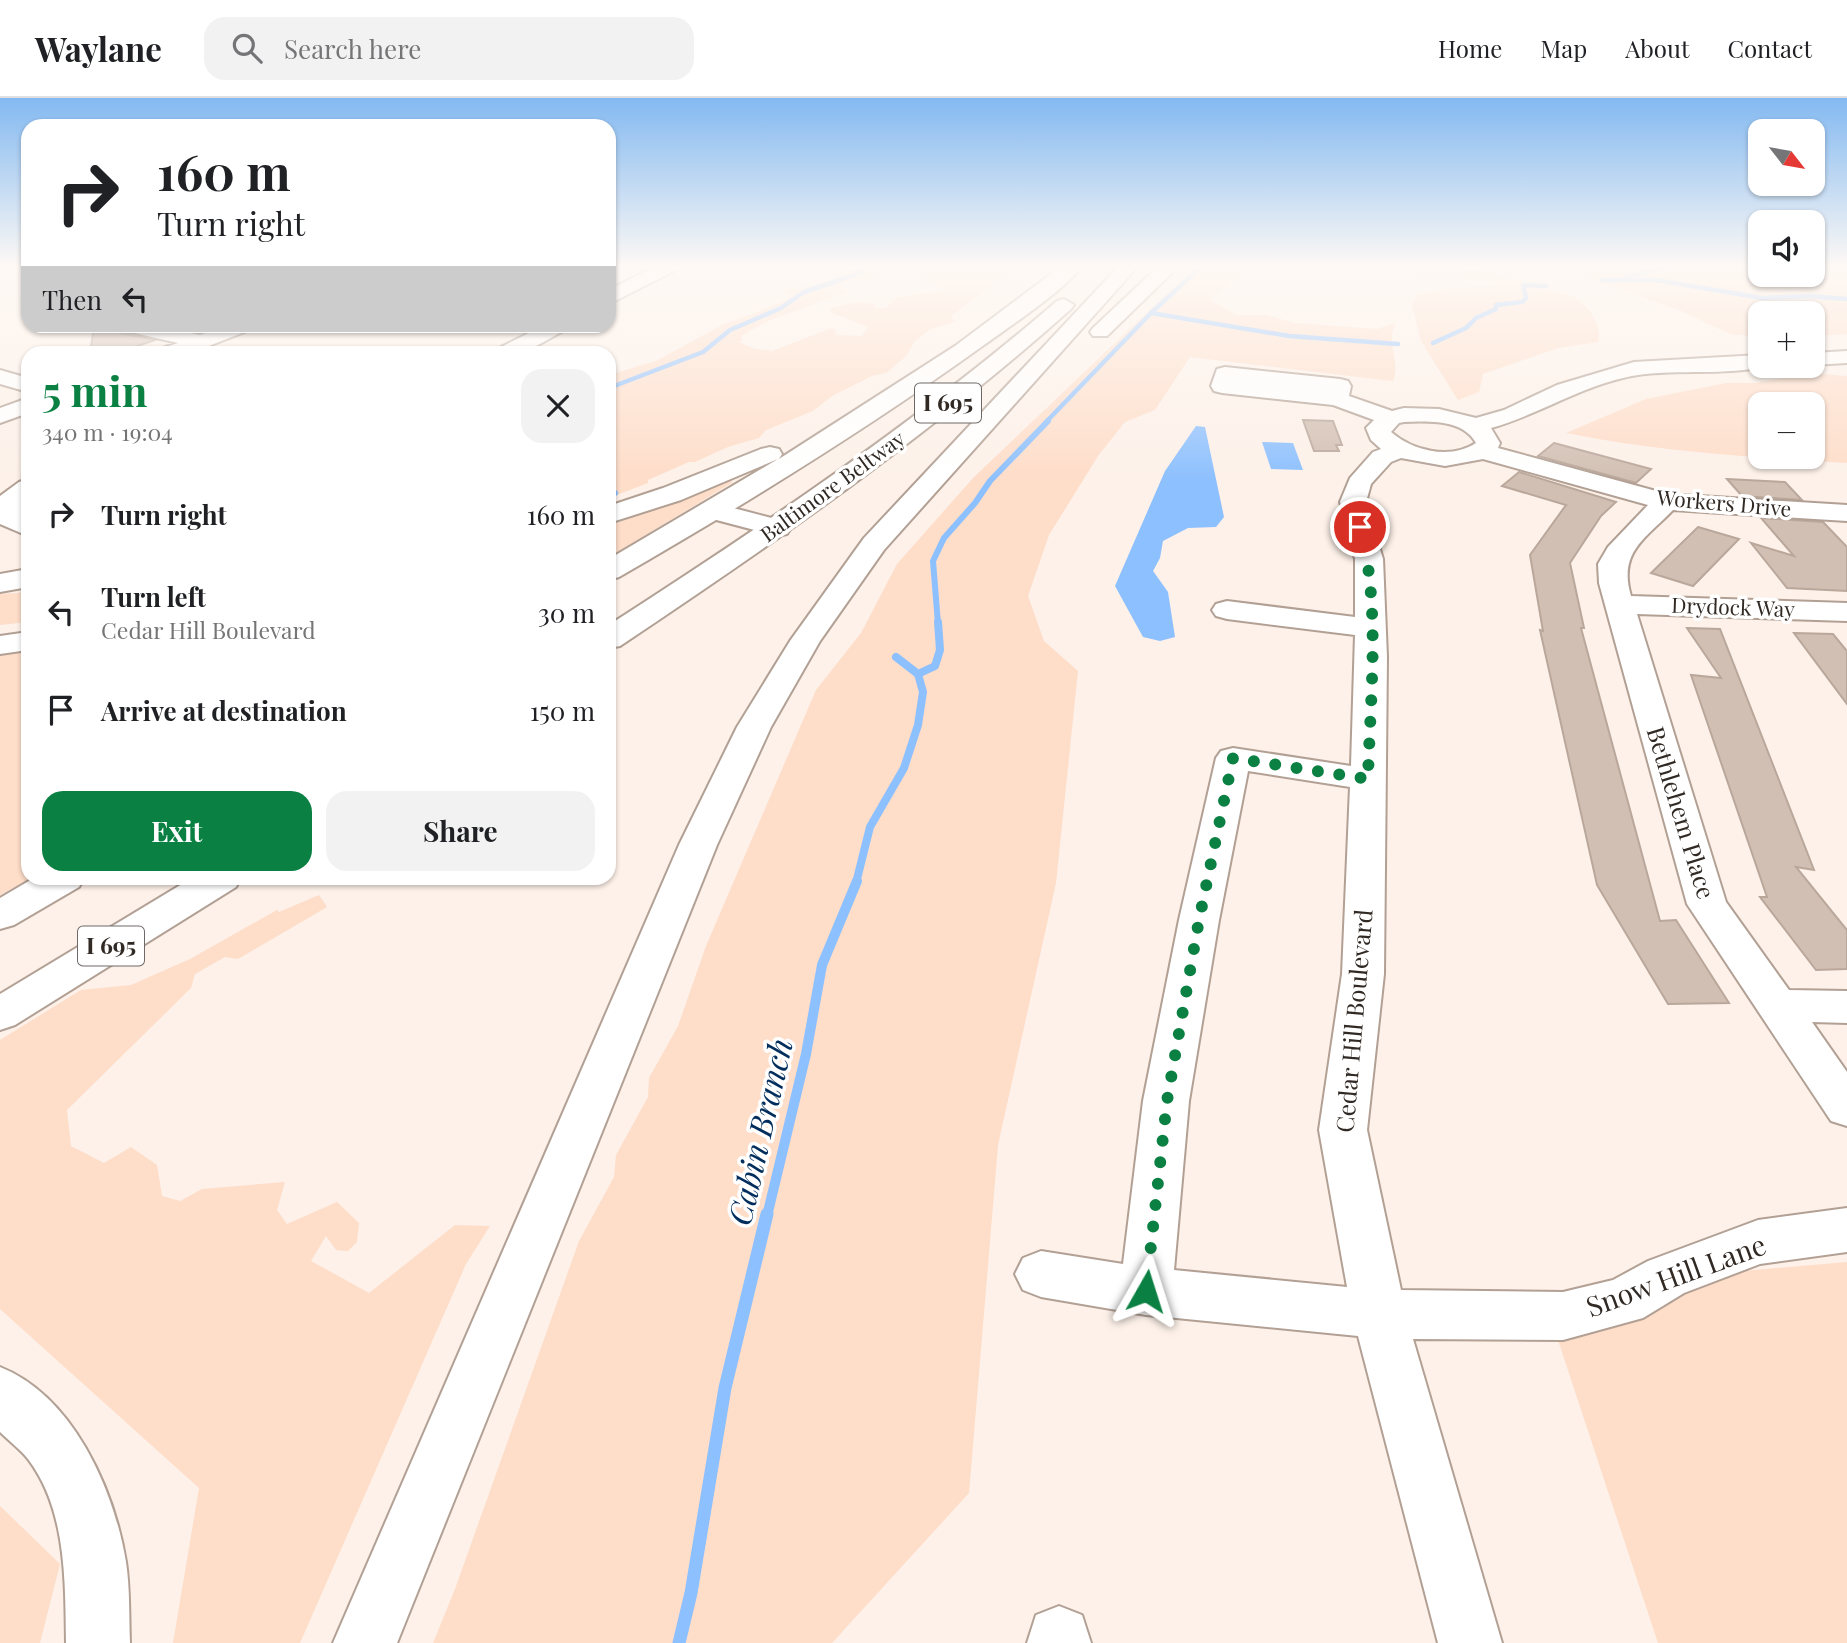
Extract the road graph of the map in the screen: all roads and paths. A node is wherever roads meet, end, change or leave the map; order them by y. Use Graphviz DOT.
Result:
graph roads {
  1 [pos="181,337"];
  2 [pos="211,337"];
  3 [pos="537,337"];
  4 [pos="981,337"];
  5 [pos="1027,337"];
  6 [pos="1064,337"];
  7 [pos="1094,337"];
  8 [pos="200,341"];
  9 [pos="187,346"];
  10 [pos="520,346"];
  11 [pos="963,351"];
  12 [pos="1847,357"];
  13 [pos="1825,358"];
  14 [pos="1748,362"];
  15 [pos="0,377"];
  16 [pos="21,384"];
  17 [pos="1336,399"];
  18 [pos="21,408"];
  19 [pos="0,416"];
  20 [pos="1472,426"];
  21 [pos="1396,434"];
  22 [pos="1482,451"];
  23 [pos="21,493"];
  24 [pos="1666,502"];
  25 [pos="714,511"];
  26 [pos="616,512"];
  27 [pos="1847,513"];
  28 [pos="21,524"];
  29 [pos="777,528"];
  30 [pos="874,544"];
  31 [pos="616,567"];
  32 [pos="21,579"];
  33 [pos="0,583"];
  34 [pos="1618,604"];
  35 [pos="1227,609"];
  36 [pos="1847,612"];
  37 [pos="1370,628"];
  38 [pos="616,634"];
  39 [pos="21,642"];
  40 [pos="0,645"];
  41 [pos="1368,779"];
  42 [pos="53,885"];
  43 [pos="211,885"];
  44 [pos="0,915"];
  45 [pos="1776,1006"];
  46 [pos="1847,1007"];
  47 [pos="0,1014"];
  48 [pos="1847,1108"];
  49 [pos="1847,1230"];
  50 [pos="1041,1274"];
  51 [pos="1146,1291"];
  52 [pos="1379,1314"];
  53 [pos="0,1394"];
  54 [pos="98,1643"];
  55 [pos="365,1643"];
  56 [pos="1470,1643"];
  1 -- 8 [label="main road"];
  2 -- 8 [label="main road"];
  3 -- 10 [label="main road"];
  4 -- 11 [label="main road, Baltimore Beltway / I 695"];
  5 -- 29 [label="main road, Baltimore Beltway / I 695"];
  6 -- 30 [label="main road"];
  7 -- 30 [label="main road"];
  8 -- 9 [label="main road"];
  11 -- 25 [label="main road, Baltimore Beltway / I 695"];
  11 -- 26 [label="main road"];
  12 -- 13 [label="main road"];
  14 -- 20 [label="main road"];
  15 -- 16 [label="main road"];
  17 -- 21 [label="main road"];
  18 -- 19 [label="main road"];
  20 -- 21 [label="main road"];
  20 -- 22 [label="main road"];
  21 -- 22 [label="main road"];
  21 -- 37 [label="main road, Cedar Hill Boulevard"];
  22 -- 24 [label="main road, Workers Drive"];
  23 -- 28 [label="main road"];
  24 -- 27 [label="main road, Workers Drive"];
  24 -- 34 [label="main road, Bethlehem Place"];
  25 -- 29 [label="main road"];
  25 -- 31 [label="main road, Baltimore Beltway / I 695"];
  29 -- 38 [label="main road, Baltimore Beltway / I 695"];
  30 -- 55 [label="main road"];
  32 -- 33 [label="main road"];
  34 -- 36 [label="main road, Drydock Way"];
  34 -- 45 [label="main road, Bethlehem Place"];
  35 -- 37 [label="main road"];
  37 -- 41 [label="main road, Cedar Hill Boulevard"];
  39 -- 40 [label="main road"];
  41 -- 51 [label="main road"];
  41 -- 52 [label="main road, Cedar Hill Boulevard"];
  42 -- 44 [label="main road"];
  43 -- 47 [label="main road, I 695"];
  45 -- 46 [label="main road"];
  45 -- 48 [label="main road, Bethlehem Place"];
  49 -- 52 [label="main road, Snow Hill Lane"];
  50 -- 51 [label="main road, Snow Hill Lane"];
  51 -- 52 [label="main road, Snow Hill Lane"];
  52 -- 56 [label="main road, Cedar Hill Boulevard"];
  53 -- 54 [label="main road"];
}
